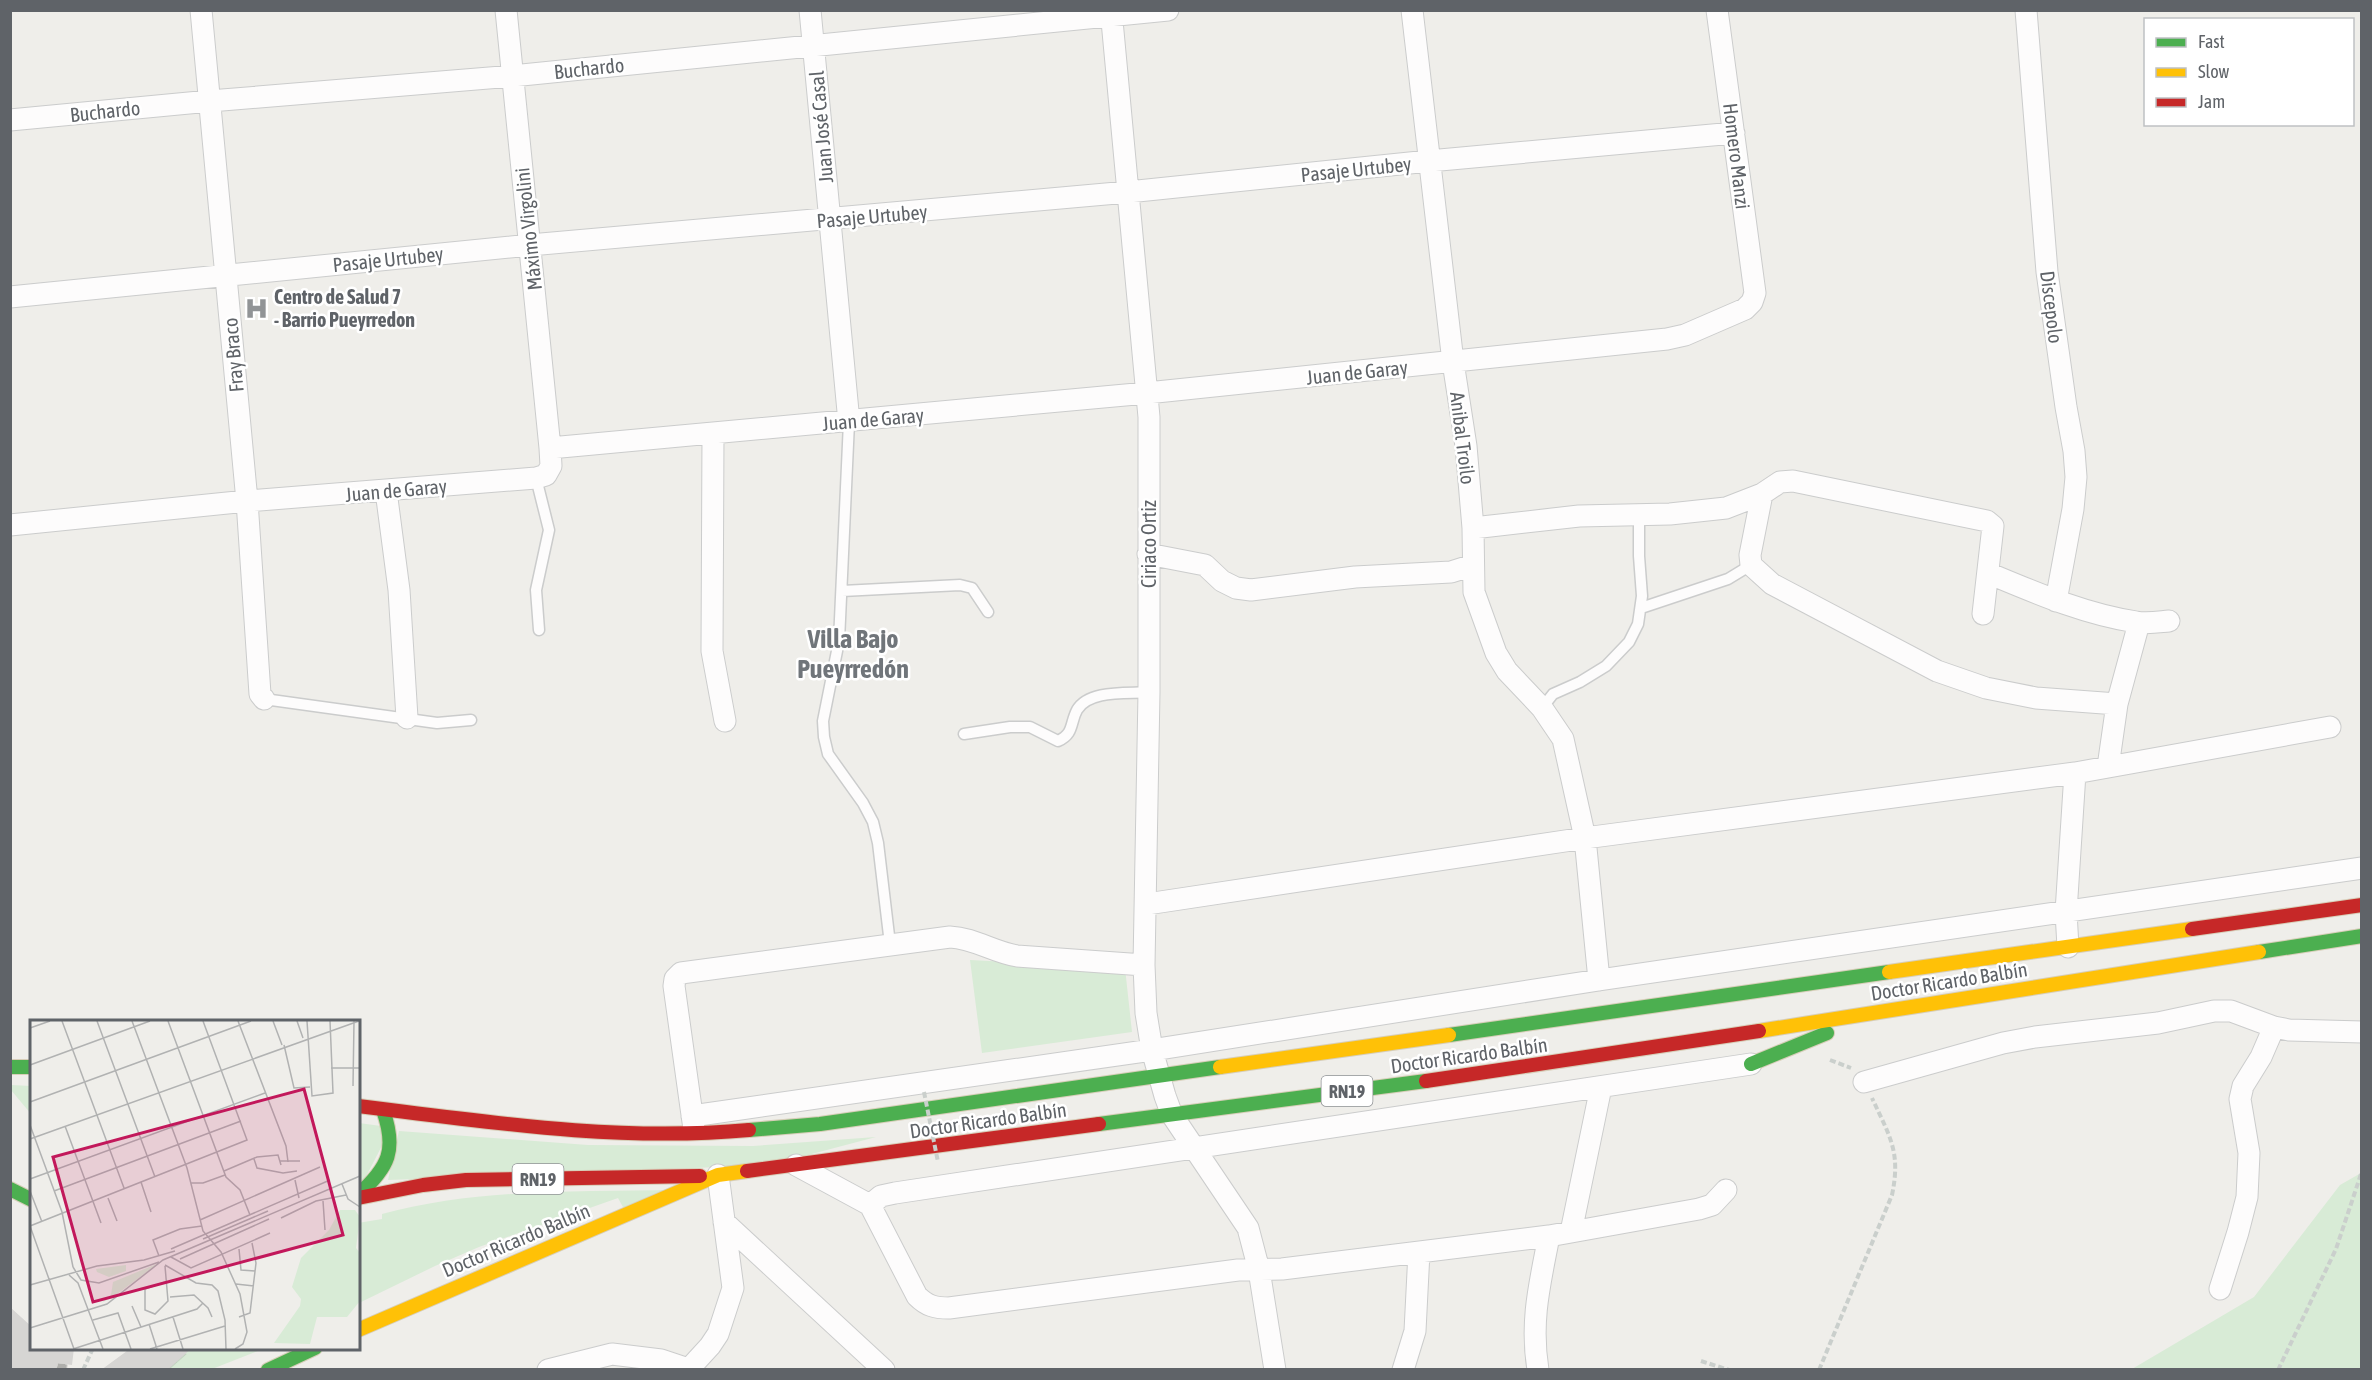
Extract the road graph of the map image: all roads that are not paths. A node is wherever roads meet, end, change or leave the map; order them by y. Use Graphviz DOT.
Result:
graph roads {
  1 [pos="201,10"];
  2 [pos="506,10"];
  3 [pos="810,10"];
  4 [pos="1168,10"];
  5 [pos="1412,10"];
  6 [pos="1717,10"];
  7 [pos="2026,10"];
  8 [pos="1112,13"];
  9 [pos="813,46"];
  10 [pos="512,76"];
  11 [pos="210,101"];
  12 [pos="10,120"];
  13 [pos="1734,133"];
  14 [pos="1429,161"];
  15 [pos="1128,192"];
  16 [pos="829,220"];
  17 [pos="530,244"];
  18 [pos="226,276"];
  19 [pos="10,297"];
  20 [pos="1752,302"];
  21 [pos="1453,362"];
  22 [pos="1147,393"];
  23 [pos="849,422"];
  24 [pos="713,435"];
  25 [pos="550,448"];
  26 [pos="536,478"];
  27 [pos="386,491"];
  28 [pos="1762,494"];
  29 [pos="247,501"];
  30 [pos="1639,515"];
  31 [pos="10,525"];
  32 [pos="1473,528"];
  33 [pos="1148,554"];
  34 [pos="1473,565"];
  35 [pos="1751,566"];
  36 [pos="1988,573"];
  37 [pos="842,591"];
  38 [pos="2056,601"];
  39 [pos="1641,608"];
  40 [pos="988,612"];
  41 [pos="1983,614"];
  42 [pos="2169,621"];
  43 [pos="2139,623"];
  44 [pos="539,630"];
  45 [pos="1149,692"];
  46 [pos="264,699"];
  47 [pos="2117,704"];
  48 [pos="1542,708"];
  49 [pos="406,718"];
  50 [pos="471,720"];
  51 [pos="725,721"];
  52 [pos="2330,727"];
  53 [pos="964,734"];
  54 [pos="2108,767"];
  55 [pos="2075,773"];
  56 [pos="1585,838"];
  57 [pos="2361,868"];
  58 [pos="1147,904"];
  59 [pos="2361,905"];
  60 [pos="2066,912"];
  61 [pos="2361,936"];
  62 [pos="890,944"];
  63 [pos="2068,947"];
  64 [pos="1144,965"];
  65 [pos="1599,980"];
  66 [pos="1879,1011"];
  67 [pos="2274,1027"];
  68 [pos="2361,1032"];
  69 [pos="1152,1050"];
  70 [pos="1751,1064"];
  71 [pos="10,1067"];
  72 [pos="30,1067"];
  73 [pos="1161,1078"];
  74 [pos="1864,1082"];
  75 [pos="1601,1087"];
  76 [pos="360,1106"];
  77 [pos="383,1110"];
  78 [pos="1172,1114"];
  79 [pos="693,1126"];
  80 [pos="1194,1149"];
  81 [pos="796,1165"];
  82 [pos="718,1175"];
  83 [pos="10,1189"];
  84 [pos="1726,1190"];
  85 [pos="360,1194"];
  86 [pos="360,1196"];
  87 [pos="30,1199"];
  88 [pos="870,1205"];
  89 [pos="724,1222"];
  90 [pos="1571,1232"];
  91 [pos="1549,1236"];
  92 [pos="1419,1252"];
  93 [pos="1259,1270"];
  94 [pos="2220,1289"];
  95 [pos="360,1329"];
  96 [pos="311,1350"];
  97 [pos="688,1369"];
  98 [pos="268,1370"];
  99 [pos="549,1370"];
  100 [pos="884,1370"];
  101 [pos="1275,1370"];
  102 [pos="1403,1370"];
  103 [pos="1538,1370"];
  1 -- 11 [label="street, Fray Braco"];
  2 -- 10 [label="street, Máximo Virgolini"];
  3 -- 9 [label="street, Juan José Casal"];
  4 -- 8 [label="street, Buchardo"];
  5 -- 14 [label="street, Anibal Troilo"];
  6 -- 13 [label="street, Homero Manzi"];
  7 -- 38 [label="street, Discepolo"];
  8 -- 9 [label="street, Buchardo"];
  8 -- 15 [label="street, Ciriaco Ortiz"];
  9 -- 10 [label="street, Buchardo"];
  9 -- 16 [label="street, Juan José Casal"];
  10 -- 11 [label="street, Buchardo"];
  10 -- 17 [label="street, Máximo Virgolini"];
  11 -- 12 [label="street, Buchardo"];
  11 -- 18 [label="street, Fray Braco"];
  13 -- 14 [label="street, Pasaje Urtubey"];
  13 -- 20 [label="street, Homero Manzi"];
  14 -- 15 [label="street, Pasaje Urtubey"];
  14 -- 21 [label="street, Anibal Troilo"];
  15 -- 16 [label="street, Pasaje Urtubey"];
  15 -- 22 [label="street, Ciriaco Ortiz"];
  16 -- 17 [label="street, Pasaje Urtubey"];
  16 -- 23 [label="street, Juan José Casal"];
  17 -- 18 [label="street, Pasaje Urtubey"];
  17 -- 25 [label="street, Máximo Virgolini"];
  18 -- 19 [label="street, Pasaje Urtubey"];
  18 -- 29 [label="street, Fray Braco"];
  20 -- 21 [label="street, Juan de Garay"];
  21 -- 22 [label="street, Juan de Garay"];
  21 -- 32 [label="street, Anibal Troilo"];
  22 -- 23 [label="street, Juan de Garay"];
  22 -- 33 [label="street, Ciriaco Ortiz"];
  23 -- 24 [label="street, Juan de Garay"];
  23 -- 37 [label="lane"];
  24 -- 25 [label="street, Juan de Garay"];
  24 -- 51 [label="street"];
  25 -- 26 [label="street"];
  26 -- 27 [label="street, Juan de Garay"];
  26 -- 44 [label="lane"];
  27 -- 29 [label="street, Juan de Garay"];
  27 -- 49 [label="street"];
  28 -- 30 [label="street"];
  28 -- 35 [label="street"];
  28 -- 36 [label="street"];
  29 -- 31 [label="street, Juan de Garay"];
  29 -- 46 [label="street, Fray Braco"];
  30 -- 32 [label="street"];
  30 -- 39 [label="lane"];
  32 -- 34 [label="street, Anibal Troilo"];
  33 -- 34 [label="street"];
  33 -- 45 [label="street, Ciriaco Ortiz"];
  34 -- 48 [label="street, Anibal Troilo"];
  35 -- 39 [label="lane"];
  35 -- 47 [label="street"];
  36 -- 38 [label="street"];
  36 -- 41 [label="street"];
  37 -- 40 [label="lane"];
  37 -- 62 [label="lane"];
  38 -- 43 [label="street"];
  39 -- 48 [label="lane"];
  42 -- 43 [label="street"];
  43 -- 47 [label="street"];
  45 -- 53 [label="lane"];
  45 -- 58 [label="street, Ciriaco Ortiz"];
  46 -- 49 [label="lane"];
  47 -- 54 [label="street"];
  48 -- 56 [label="street, Anibal Troilo"];
  49 -- 50 [label="lane"];
  52 -- 54 [label="street"];
  54 -- 55 [label="street"];
  55 -- 56 [label="street"];
  55 -- 60 [label="street"];
  56 -- 58 [label="street"];
  56 -- 65 [label="street, Anibal Troilo"];
  57 -- 60 [label="street"];
  58 -- 64 [label="street, Ciriaco Ortiz"];
  59 -- 63 [label="main road, Doctor Ricardo Balbín / RN19"];
  60 -- 63 [label="street"];
  60 -- 65 [label="street"];
  61 -- 66 [label="main road, Doctor Ricardo Balbín / RN19"];
  62 -- 64 [label="street"];
  62 -- 79 [label="street"];
  63 -- 73 [label="main road, Doctor Ricardo Balbín / RN19"];
  64 -- 69 [label="street, Ciriaco Ortiz"];
  65 -- 69 [label="street"];
  66 -- 70 [label="main road"];
  66 -- 78 [label="main road, Doctor Ricardo Balbín / RN19"];
  67 -- 68 [label="street"];
  67 -- 74 [label="street"];
  67 -- 94 [label="street"];
  69 -- 73 [label="street, Ciriaco Ortiz"];
  69 -- 79 [label="street"];
  70 -- 75 [label="street"];
  71 -- 72 [label="main road"];
  73 -- 78 [label="street, Ciriaco Ortiz"];
  73 -- 79 [label="main road, Doctor Ricardo Balbín / RN19"];
  75 -- 80 [label="street"];
  75 -- 90 [label="street"];
  76 -- 77 [label="main road, Doctor Ricardo Balbín / RN19"];
  77 -- 79 [label="main road, Doctor Ricardo Balbín / RN19"];
  77 -- 85 [label="main road"];
  78 -- 80 [label="street, Ciriaco Ortiz"];
  78 -- 81 [label="main road, Doctor Ricardo Balbín / RN19"];
  80 -- 88 [label="street"];
  80 -- 93 [label="street, Ciriaco Ortiz"];
  81 -- 82 [label="main road, Doctor Ricardo Balbín / RN19"];
  81 -- 88 [label="street"];
  82 -- 86 [label="main road, RN19"];
  82 -- 89 [label="street"];
  82 -- 95 [label="main road, Doctor Ricardo Balbín / RN19"];
  83 -- 87 [label="main road"];
  84 -- 90 [label="street"];
  88 -- 93 [label="street"];
  89 -- 97 [label="street"];
  89 -- 100 [label="street"];
  90 -- 91 [label="street"];
  91 -- 92 [label="street"];
  91 -- 103 [label="street"];
  92 -- 93 [label="street"];
  92 -- 102 [label="street"];
  93 -- 101 [label="street, Ciriaco Ortiz"];
  96 -- 98 [label="main road"];
  97 -- 99 [label="street"];
}
